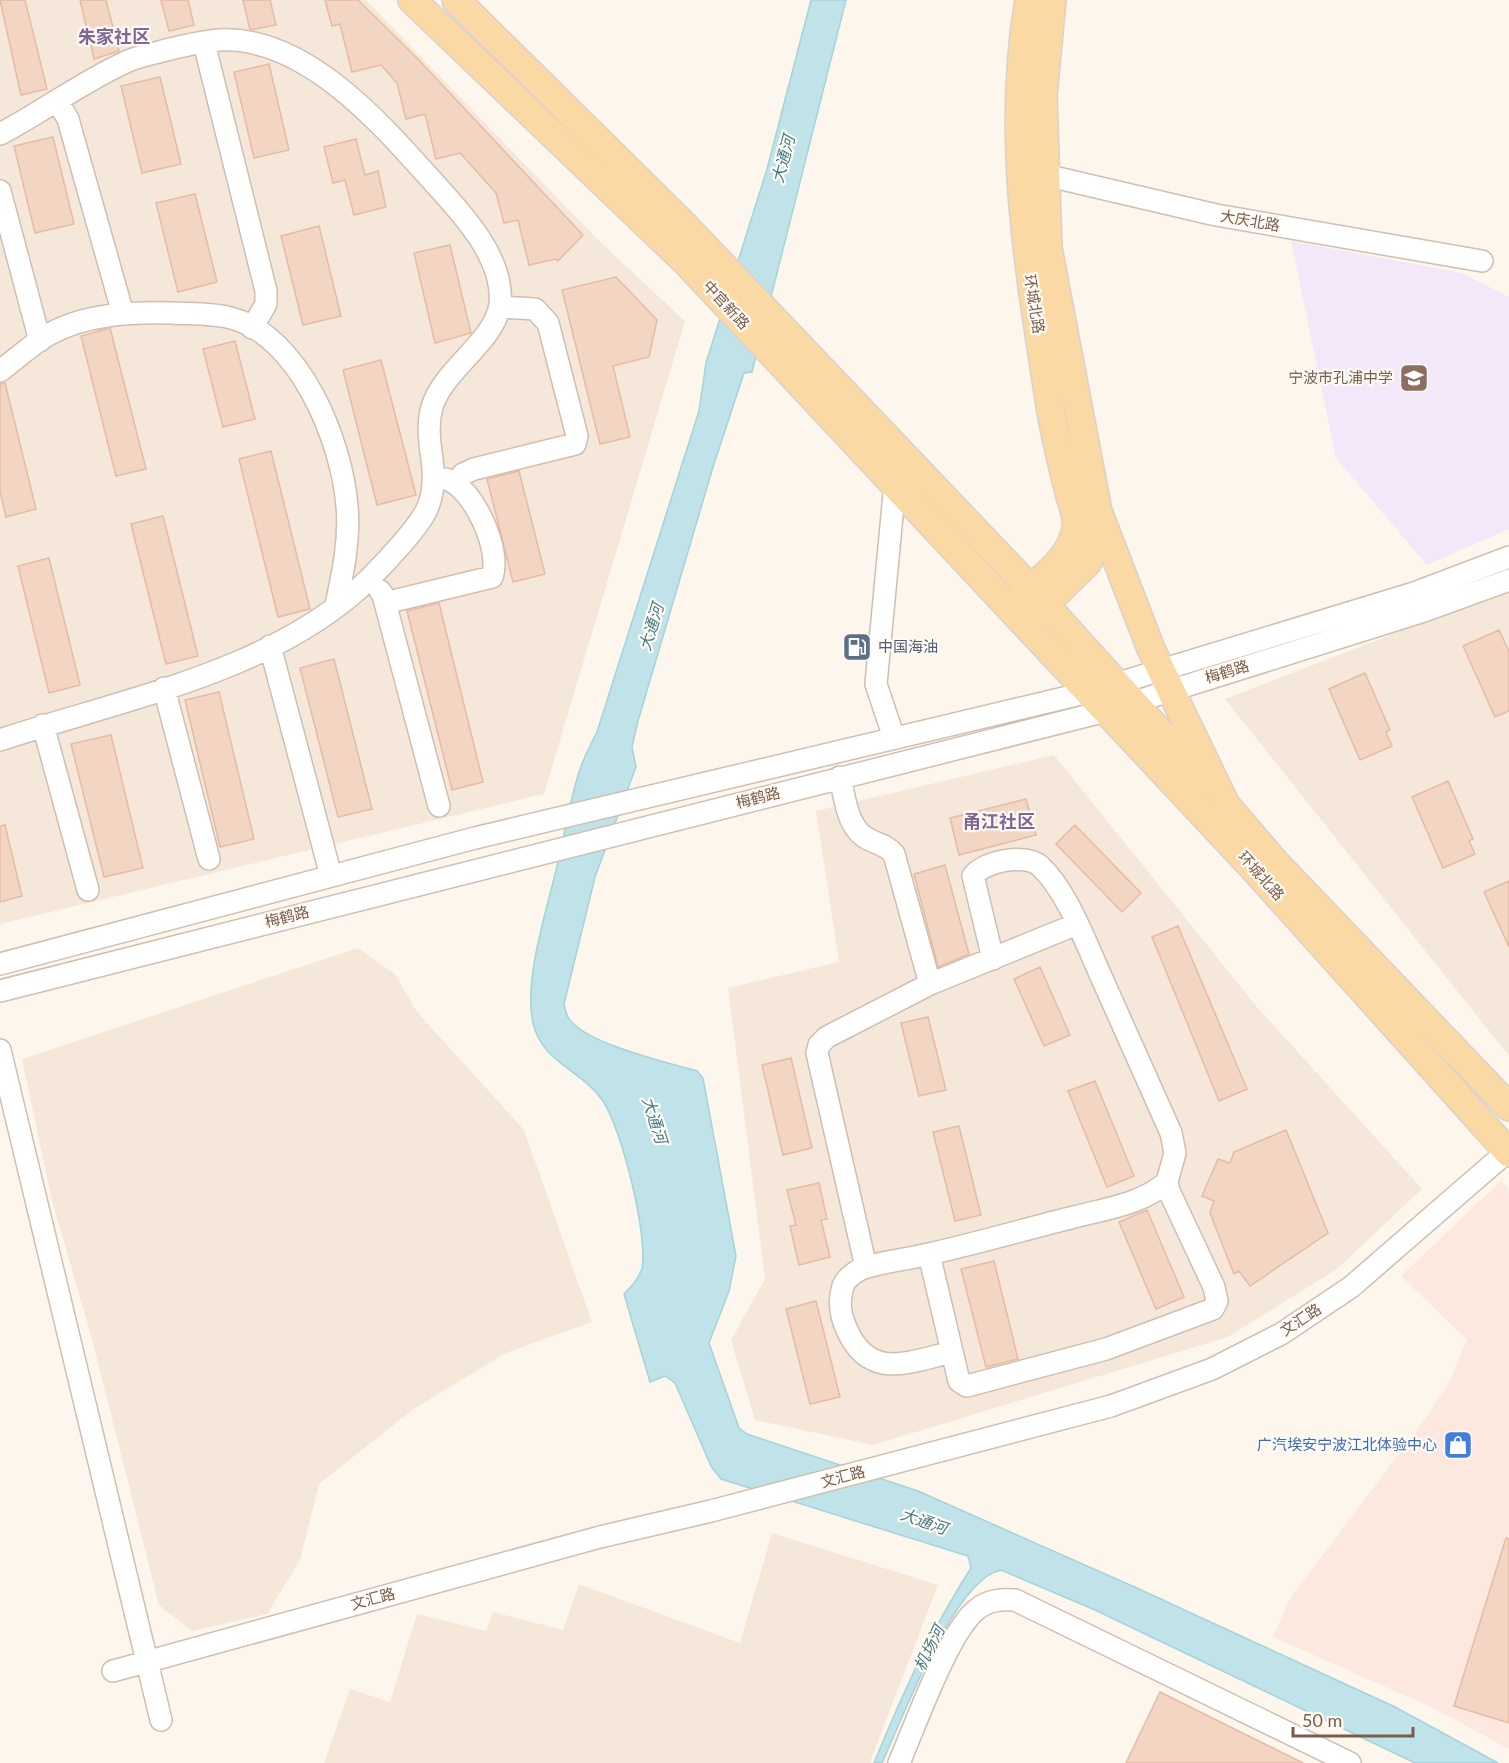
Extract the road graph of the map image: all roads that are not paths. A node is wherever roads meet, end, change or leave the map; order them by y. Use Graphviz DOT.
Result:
graph roads {
  1 [pos="412,0"];
  2 [pos="456,0"];
  3 [pos="1029,0"];
  4 [pos="1052,0"];
  5 [pos="204,43"];
  6 [pos="58,102"];
  7 [pos="0,134"];
  8 [pos="1032,175"];
  9 [pos="0,191"];
  10 [pos="1482,261"];
  11 [pos="500,307"];
  12 [pos="123,314"];
  13 [pos="252,328"];
  14 [pos="40,341"];
  15 [pos="0,370"];
  16 [pos="433,475"];
  17 [pos="457,482"];
  18 [pos="895,484"];
  19 [pos="1098,512"];
  20 [pos="1509,557"];
  21 [pos="370,579"];
  22 [pos="1509,580"];
  23 [pos="385,603"];
  24 [pos="336,605"];
  25 [pos="1027,606"];
  26 [pos="270,646"];
  27 [pos="1166,680"];
  28 [pos="164,688"];
  29 [pos="1124,693"];
  30 [pos="1097,701"];
  31 [pos="43,725"];
  32 [pos="894,738"];
  33 [pos="0,740"];
  34 [pos="840,777"];
  35 [pos="1226,805"];
  36 [pos="439,806"];
  37 [pos="209,859"];
  38 [pos="331,876"];
  39 [pos="88,890"];
  40 [pos="1077,924"];
  41 [pos="993,959"];
  42 [pos="0,964"];
  43 [pos="930,984"];
  44 [pos="0,991"];
  45 [pos="0,1050"];
  46 [pos="1509,1107"];
  47 [pos="1508,1151"];
  48 [pos="1167,1182"];
  49 [pos="929,1254"];
  50 [pos="866,1267"];
  51 [pos="952,1352"];
  52 [pos="147,1661"];
  53 [pos="113,1671"];
  54 [pos="161,1720"];
  55 [pos="899,1763"];
  56 [pos="1350,1763"];
  1 -- 18 [label="main road, 中官新路"];
  2 -- 25 [label="main road, 中官新路"];
  3 -- 8 [label="main road, 环城北路"];
  4 -- 8 [label="main road, 环城北路"];
  5 -- 6 [label="street"];
  5 -- 11 [label="street"];
  5 -- 13 [label="street"];
  6 -- 7 [label="street"];
  6 -- 12 [label="street"];
  8 -- 10 [label="street, 大庆北路"];
  8 -- 19 [label="main road, 环城北路"];
  8 -- 25 [label="main road, 环城北路"];
  9 -- 14 [label="street"];
  11 -- 16 [label="street"];
  11 -- 17 [label="street"];
  12 -- 13 [label="street"];
  12 -- 14 [label="street"];
  13 -- 24 [label="street"];
  14 -- 15 [label="street"];
  16 -- 17 [label="street"];
  16 -- 21 [label="street"];
  17 -- 23 [label="street"];
  18 -- 25 [label="main road, 中官新路"];
  18 -- 32 [label="street"];
  19 -- 25 [label="main road, 环城北路"];
  19 -- 27 [label="main road, 环城北路"];
  20 -- 27 [label="street, 梅鹤路"];
  21 -- 23 [label="street"];
  21 -- 24 [label="street"];
  22 -- 27 [label="street, 梅鹤路"];
  23 -- 36 [label="street"];
  24 -- 26 [label="street"];
  25 -- 29 [label="main road, 环城北路"];
  25 -- 30 [label="main road, 环城北路"];
  26 -- 28 [label="street"];
  26 -- 38 [label="street"];
  27 -- 29 [label="street, 梅鹤路"];
  27 -- 35 [label="main road, 环城北路"];
  28 -- 31 [label="street"];
  28 -- 37 [label="street"];
  29 -- 30 [label="street, 梅鹤路"];
  29 -- 35 [label="main road, 环城北路"];
  30 -- 32 [label="street, 梅鹤路"];
  30 -- 34 [label="street, 梅鹤路"];
  30 -- 47 [label="main road, 环城北路"];
  31 -- 33 [label="street"];
  31 -- 39 [label="street"];
  32 -- 38 [label="street, 梅鹤路"];
  34 -- 43 [label="street"];
  34 -- 44 [label="street, 梅鹤路"];
  35 -- 46 [label="main road, 环城北路"];
  38 -- 42 [label="street, 梅鹤路"];
  40 -- 41 [label="street"];
  40 -- 41 [label="street"];
  40 -- 48 [label="street"];
  41 -- 43 [label="street"];
  43 -- 50 [label="street"];
  45 -- 52 [label="street"];
  47 -- 52 [label="street, 文汇路"];
  48 -- 49 [label="street"];
  48 -- 51 [label="street"];
  49 -- 50 [label="street"];
  49 -- 51 [label="street"];
  50 -- 51 [label="street"];
  52 -- 53 [label="street, 文汇路"];
  52 -- 54 [label="street"];
  55 -- 56 [label="street"];
}
